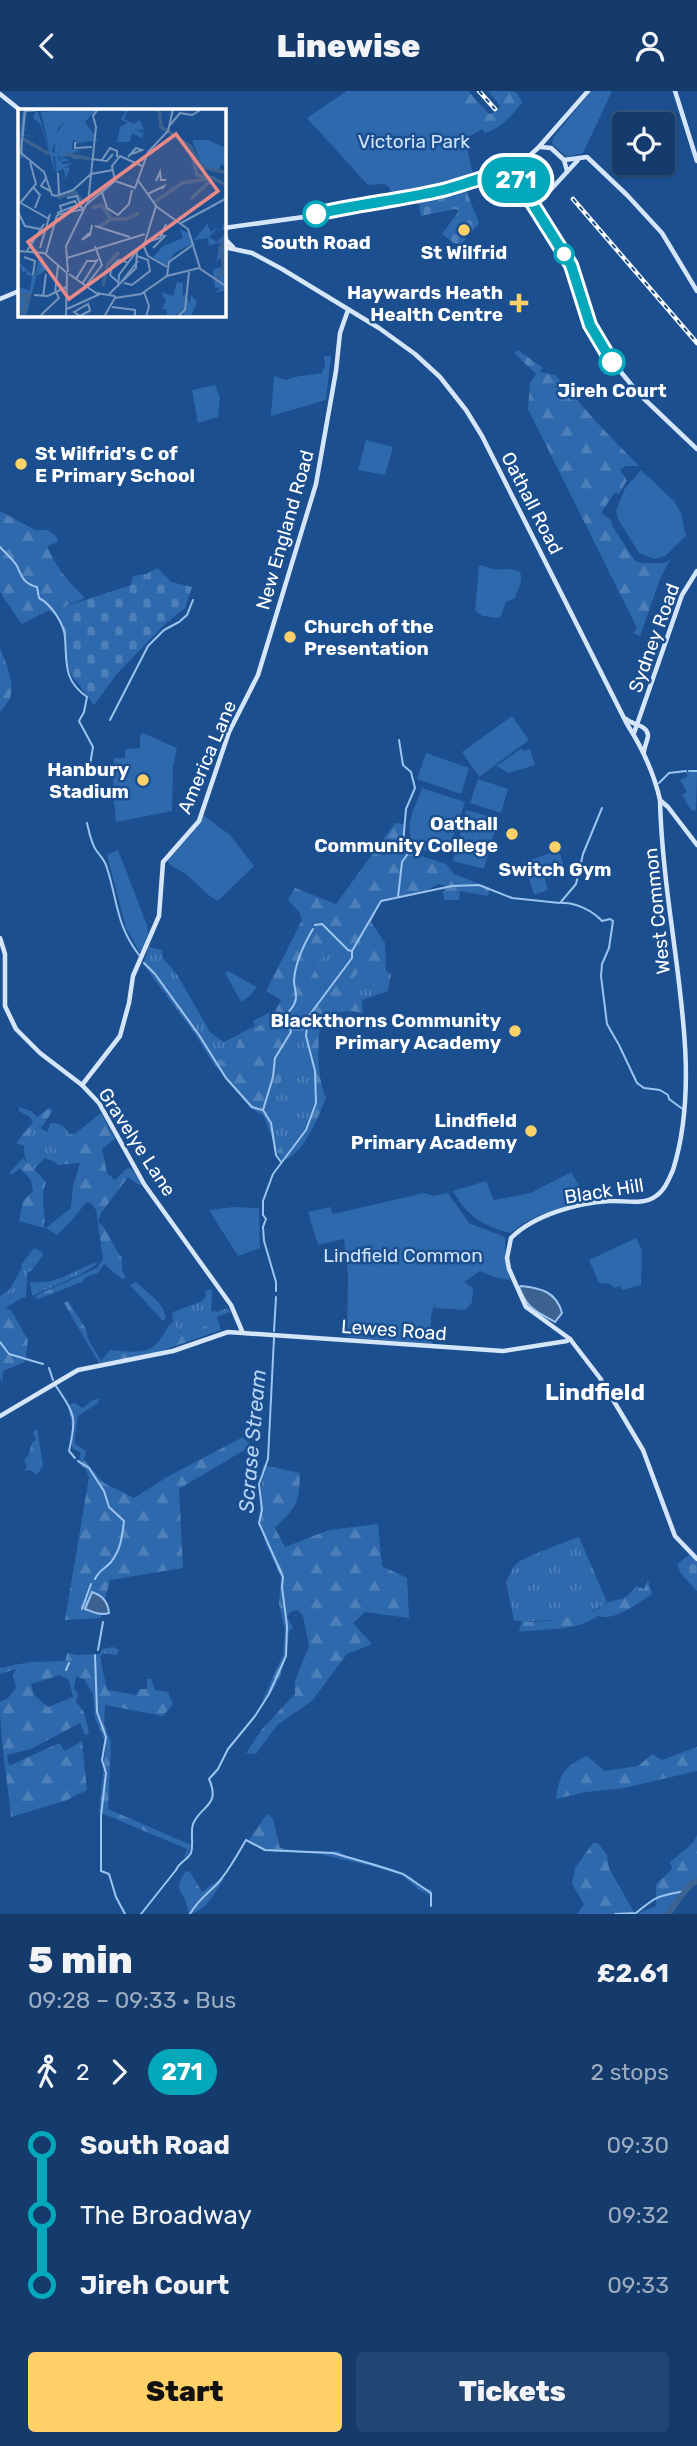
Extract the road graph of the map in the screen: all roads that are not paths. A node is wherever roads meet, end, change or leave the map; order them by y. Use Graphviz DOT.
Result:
graph roads {
  1 [pos="588,91"];
  2 [pos="675,91"];
  3 [pos="0,94"];
  4 [pos="19,109"];
  5 [pos="550,135"];
  6 [pos="538,148"];
  7 [pos="551,148"];
  8 [pos="579,159"];
  9 [pos="564,160"];
  10 [pos="697,161"];
  11 [pos="517,166"];
  12 [pos="567,171"];
  13 [pos="499,174"];
  14 [pos="519,182"];
  15 [pos="543,198"];
  16 [pos="531,201"];
  17 [pos="539,213"];
  18 [pos="226,237"];
  19 [pos="226,239"];
  20 [pos="697,291"];
  21 [pos="18,292"];
  22 [pos="0,299"];
  23 [pos="348,310"];
  24 [pos="697,449"];
  25 [pos="697,571"];
  26 [pos="258,675"];
  27 [pos="639,717"];
  28 [pos="626,718"];
  29 [pos="637,730"];
  30 [pos="647,739"];
  31 [pos="644,753"];
  32 [pos="660,800"];
  33 [pos="697,845"];
  34 [pos="0,938"];
  35 [pos="2,998"];
  36 [pos="82,1085"];
  37 [pos="682,1150"];
  38 [pos="242,1331"];
  39 [pos="570,1339"];
  40 [pos="0,1416"];
  41 [pos="697,1559"];
  1 -- 5 [label="main road"];
  2 -- 10 [label="main road"];
  3 -- 4 [label="main road"];
  5 -- 6 [label="main road"];
  5 -- 7 [label="main road"];
  6 -- 7 [label="main road"];
  6 -- 11 [label="main road"];
  7 -- 9 [label="main road"];
  8 -- 9 [label="main road"];
  8 -- 12 [label="main road"];
  8 -- 20 [label="main road"];
  9 -- 12 [label="main road"];
  11 -- 13 [label="main road"];
  11 -- 14 [label="main road"];
  12 -- 15 [label="main road"];
  13 -- 14 [label="main road"];
  13 -- 18 [label="main road"];
  14 -- 16 [label="main road"];
  15 -- 16 [label="main road"];
  15 -- 17 [label="main road"];
  16 -- 17 [label="main road"];
  17 -- 24 [label="main road"];
  19 -- 23 [label="main road, Oathall Road"];
  21 -- 22 [label="main road"];
  23 -- 26 [label="main road, New England Road"];
  23 -- 28 [label="main road, Oathall Road"];
  25 -- 27 [label="main road, Sydney Road"];
  26 -- 36 [label="main road, America Lane"];
  27 -- 28 [label="main road"];
  27 -- 29 [label="main road, Sydney Road"];
  28 -- 29 [label="main road, Oathall Road"];
  29 -- 30 [label="main road"];
  29 -- 30 [label="main road"];
  29 -- 31 [label="main road, West Common"];
  30 -- 31 [label="main road"];
  31 -- 32 [label="main road, West Common"];
  32 -- 33 [label="main road"];
  32 -- 37 [label="main road, West Common"];
  34 -- 35 [label="main road, Gravelye Lane"];
  35 -- 36 [label="main road, Gravelye Lane"];
  36 -- 38 [label="main road, Gravelye Lane"];
  37 -- 39 [label="main road, Black Hill"];
  38 -- 39 [label="main road, Lewes Road"];
  38 -- 40 [label="main road, Lewes Road"];
  39 -- 41 [label="main road"];
}
